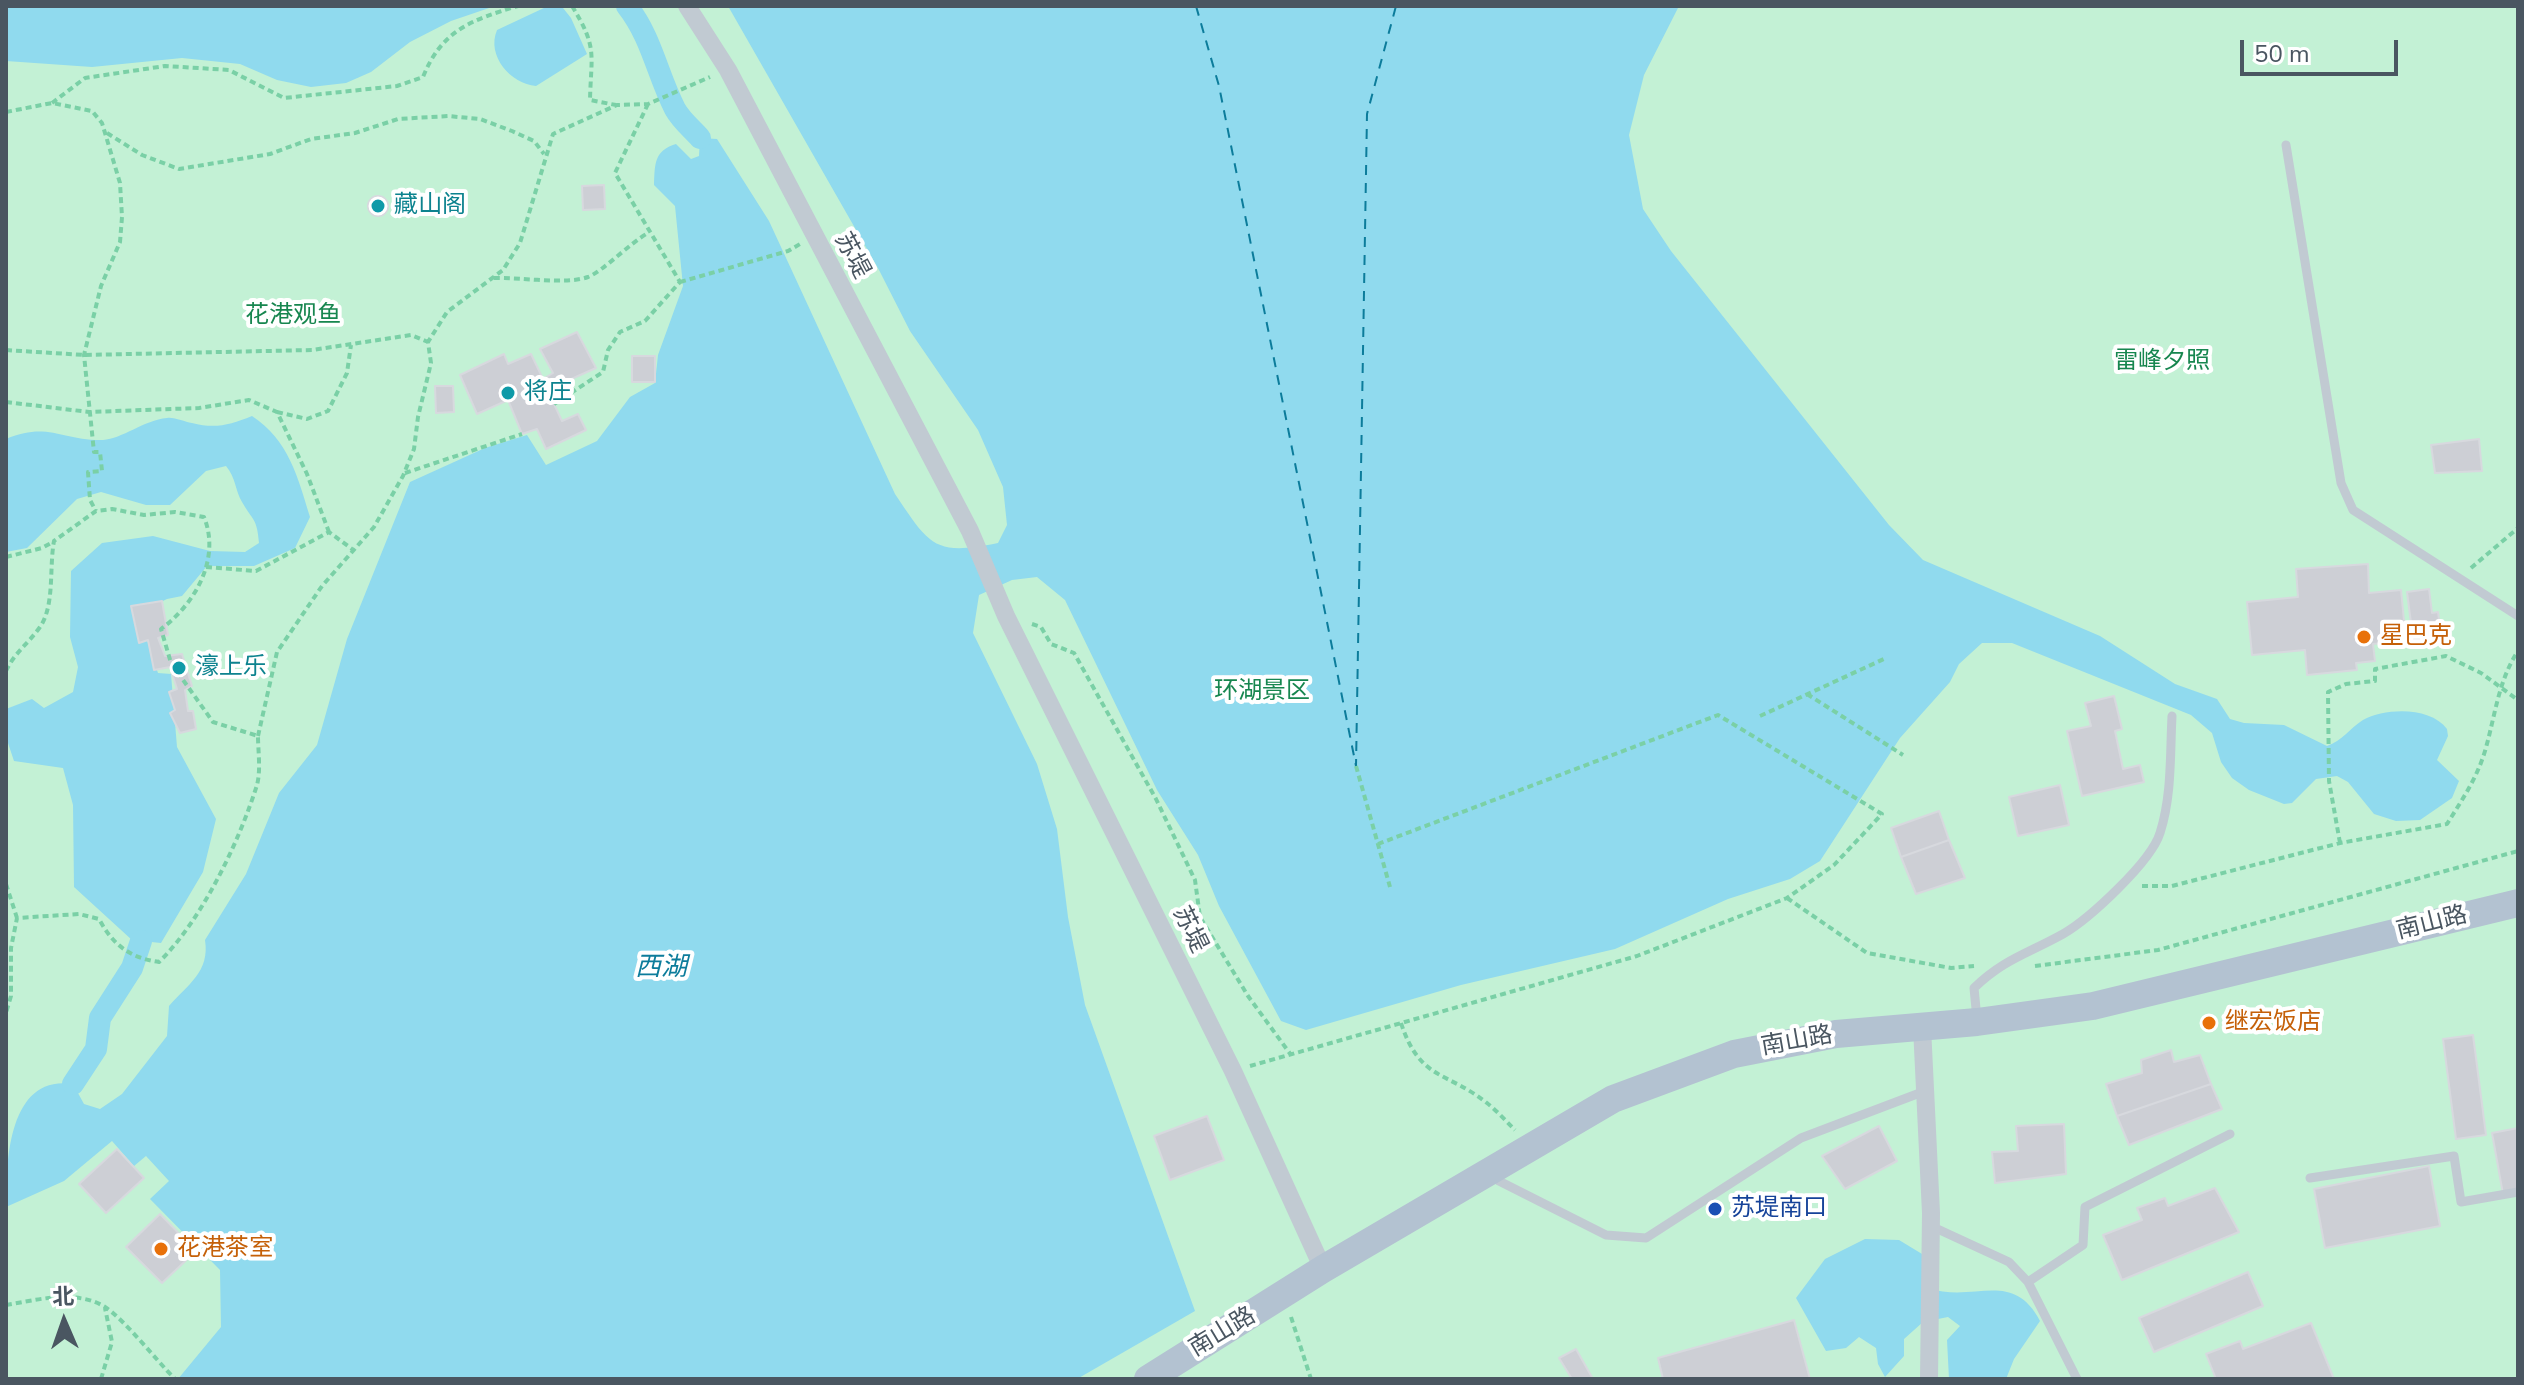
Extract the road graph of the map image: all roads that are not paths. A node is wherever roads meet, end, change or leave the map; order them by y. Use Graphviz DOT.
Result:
graph roads {
  1 [pos="687,6"];
  2 [pos="2286,145"];
  3 [pos="2518,616"];
  4 [pos="2172,716"];
  5 [pos="2518,903"];
  6 [pos="1977,1022"];
  7 [pos="1922,1027"];
  8 [pos="1925,1091"];
  9 [pos="2230,1134"];
  10 [pos="1489,1170"];
  11 [pos="2310,1178"];
  12 [pos="2518,1192"];
  13 [pos="1931,1226"];
  14 [pos="1323,1269"];
  15 [pos="2028,1282"];
  16 [pos="1148,1379"];
  17 [pos="1929,1379"];
  18 [pos="2077,1379"];
  1 -- 14 [label="street, 苏堤"];
  2 -- 3 [label="lane"];
  4 -- 6 [label="lane"];
  5 -- 6 [label="main road, 南山路"];
  6 -- 7 [label="main road, 南山路"];
  7 -- 8 [label="street"];
  7 -- 10 [label="main road, 南山路"];
  8 -- 10 [label="lane"];
  8 -- 13 [label="street"];
  9 -- 15 [label="lane"];
  10 -- 14 [label="main road, 南山路"];
  11 -- 12 [label="lane"];
  13 -- 15 [label="lane"];
  13 -- 17 [label="street"];
  14 -- 16 [label="main road, 南山路"];
  15 -- 18 [label="lane"];
}
